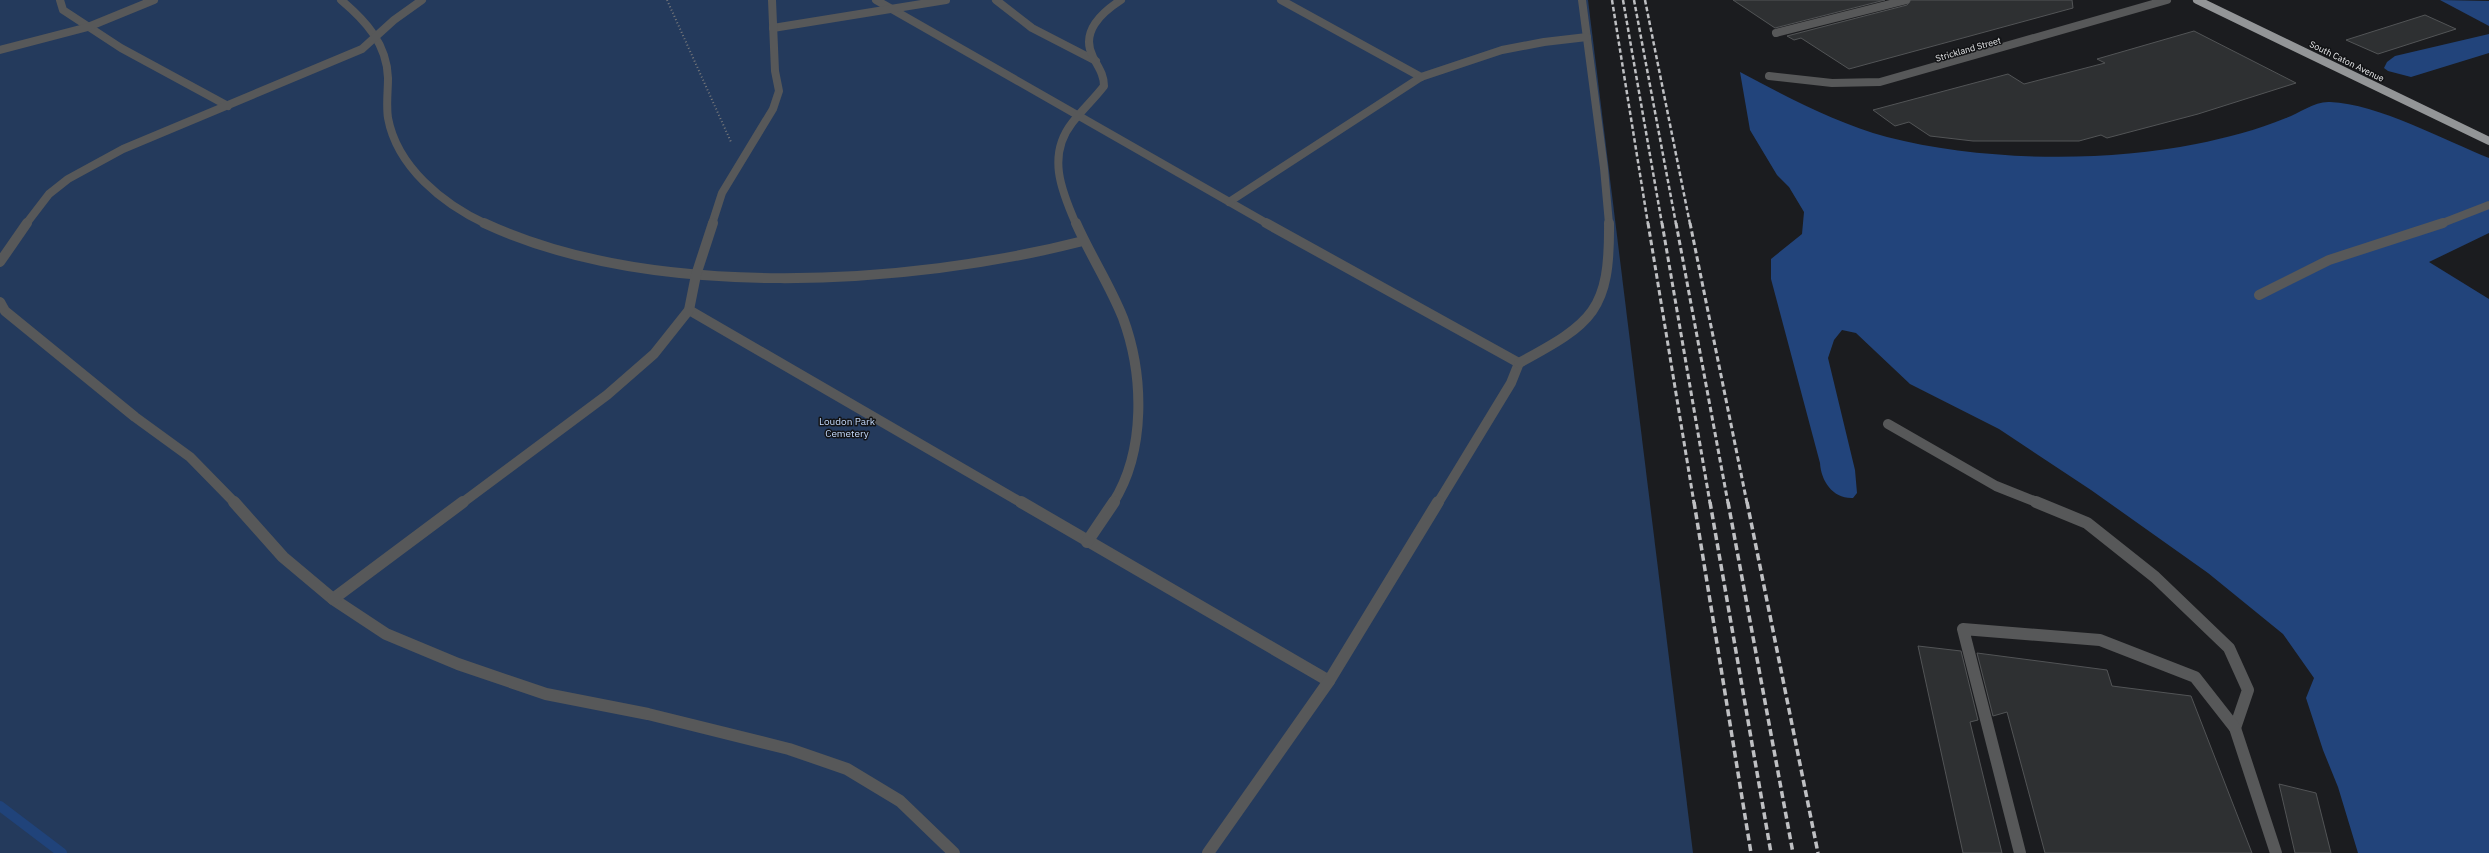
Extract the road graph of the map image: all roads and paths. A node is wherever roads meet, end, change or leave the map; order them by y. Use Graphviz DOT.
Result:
graph roads {
  1 [pos="60,0"];
  2 [pos="154,0"];
  3 [pos="341,0"];
  4 [pos="422,0"];
  5 [pos="668,0"];
  6 [pos="772,0"];
  7 [pos="876,0"];
  8 [pos="946,0"];
  9 [pos="996,0"];
  10 [pos="1121,0"];
  11 [pos="1281,0"];
  12 [pos="1582,0"];
  13 [pos="1906,0"];
  14 [pos="2167,0"];
  15 [pos="2197,0"];
  16 [pos="890,9"];
  17 [pos="88,27"];
  18 [pos="774,28"];
  19 [pos="1776,33"];
  20 [pos="377,37"];
  21 [pos="1587,37"];
  22 [pos="0,50"];
  23 [pos="1098,62"];
  24 [pos="1769,76"];
  25 [pos="1421,77"];
  26 [pos="228,106"];
  27 [pos="1079,117"];
  28 [pos="2489,140"];
  29 [pos="740,160"];
  30 [pos="1229,202"];
  31 [pos="2489,205"];
  32 [pos="1083,241"];
  33 [pos="0,262"];
  34 [pos="696,275"];
  35 [pos="2259,295"];
  36 [pos="0,302"];
  37 [pos="689,310"];
  38 [pos="1519,363"];
  39 [pos="1888,424"];
  40 [pos="1087,542"];
  41 [pos="334,599"];
  42 [pos="1329,681"];
  43 [pos="2235,728"];
  44 [pos="954,853"];
  45 [pos="1208,853"];
  46 [pos="2020,853"];
  47 [pos="2276,853"];
  1 -- 17 [label="street"];
  2 -- 17 [label="street"];
  3 -- 20 [label="street"];
  4 -- 20 [label="street"];
  5 -- 29 [label="path"];
  6 -- 18 [label="street"];
  7 -- 16 [label="street"];
  8 -- 16 [label="street"];
  9 -- 23 [label="street"];
  10 -- 23 [label="street"];
  11 -- 25 [label="street"];
  12 -- 21 [label="street"];
  13 -- 19 [label="street"];
  14 -- 24 [label="street, Strickland Street"];
  15 -- 28 [label="main road, South Caton Avenue"];
  16 -- 18 [label="street"];
  16 -- 27 [label="street"];
  17 -- 22 [label="street"];
  17 -- 26 [label="street"];
  18 -- 29 [label="street"];
  20 -- 26 [label="street"];
  20 -- 34 [label="street"];
  21 -- 25 [label="street"];
  21 -- 38 [label="street"];
  23 -- 27 [label="street"];
  25 -- 30 [label="street"];
  26 -- 33 [label="street"];
  27 -- 30 [label="street"];
  27 -- 32 [label="street"];
  29 -- 34 [label="street"];
  30 -- 38 [label="street"];
  31 -- 35 [label="street"];
  32 -- 34 [label="street"];
  32 -- 40 [label="street"];
  34 -- 37 [label="street"];
  36 -- 41 [label="street"];
  37 -- 40 [label="street"];
  37 -- 41 [label="street"];
  38 -- 42 [label="street"];
  39 -- 43 [label="street"];
  40 -- 42 [label="street"];
  41 -- 44 [label="street"];
  42 -- 45 [label="street"];
  43 -- 46 [label="street"];
  43 -- 47 [label="street"];
}
